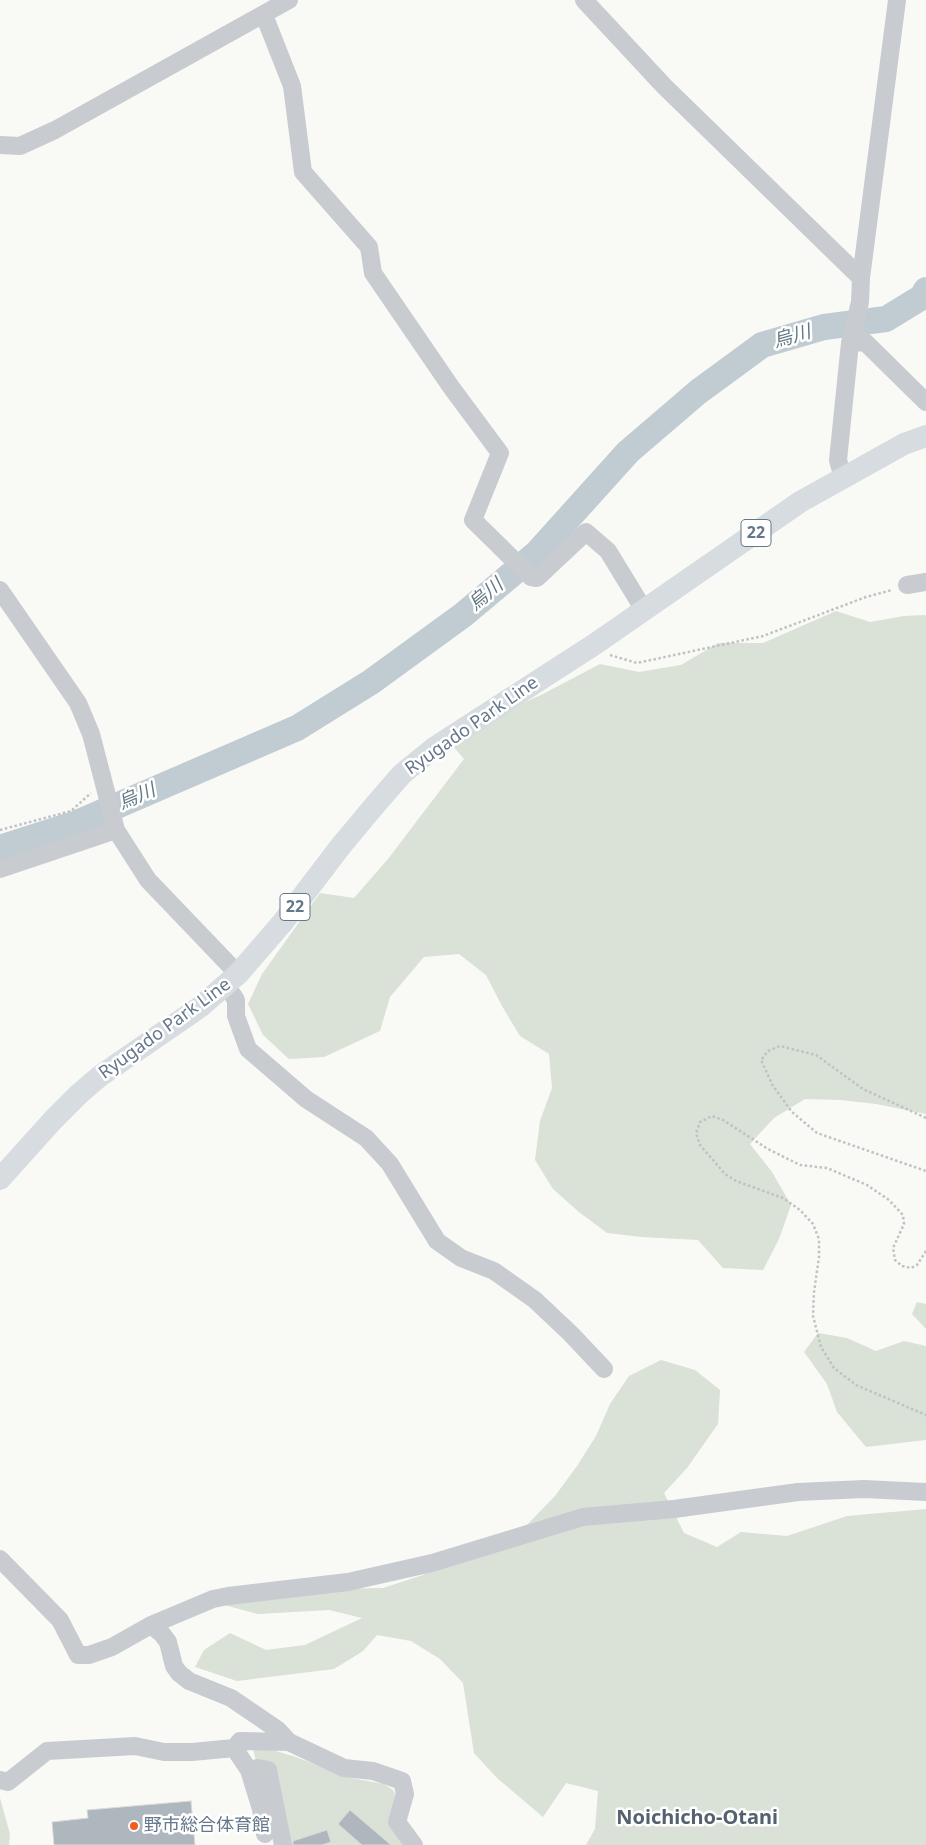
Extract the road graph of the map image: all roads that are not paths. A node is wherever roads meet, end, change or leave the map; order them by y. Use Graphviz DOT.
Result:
graph roads {
  1 [pos="289,0"];
  2 [pos="584,0"];
  3 [pos="897,0"];
  4 [pos="264,15"];
  5 [pos="0,145"];
  6 [pos="861,278"];
  7 [pos="850,343"];
  8 [pos="926,402"];
  9 [pos="926,436"];
  10 [pos="844,478"];
  11 [pos="926,582"];
  12 [pos="907,585"];
  13 [pos="0,590"];
  14 [pos="644,610"];
  15 [pos="115,827"];
  16 [pos="0,869"];
  17 [pos="232,980"];
  18 [pos="0,1180"];
  19 [pos="604,1369"];
  20 [pos="926,1492"];
  21 [pos="0,1559"];
  22 [pos="151,1625"];
  23 [pos="289,1742"];
  24 [pos="234,1748"];
  25 [pos="249,1770"];
  26 [pos="0,1780"];
  27 [pos="265,1834"];
  28 [pos="283,1845"];
  29 [pos="414,1845"];
  1 -- 4 [label="street"];
  2 -- 6 [label="street"];
  3 -- 6 [label="street"];
  4 -- 5 [label="street"];
  4 -- 14 [label="street"];
  6 -- 7 [label="street"];
  7 -- 8 [label="street"];
  7 -- 10 [label="street"];
  9 -- 10 [label="main road, Ryugado Park Line / 22"];
  10 -- 14 [label="main road, Ryugado Park Line / 22"];
  11 -- 12 [label="street"];
  13 -- 15 [label="street"];
  14 -- 17 [label="main road, Ryugado Park Line / 22"];
  15 -- 16 [label="street"];
  15 -- 17 [label="street"];
  17 -- 18 [label="main road, Ryugado Park Line / 22"];
  17 -- 19 [label="street"];
  20 -- 22 [label="street"];
  21 -- 22 [label="street"];
  22 -- 23 [label="street"];
  23 -- 24 [label="street"];
  23 -- 29 [label="street"];
  24 -- 25 [label="street"];
  24 -- 26 [label="street"];
  25 -- 27 [label="street"];
  25 -- 28 [label="street"];
}
